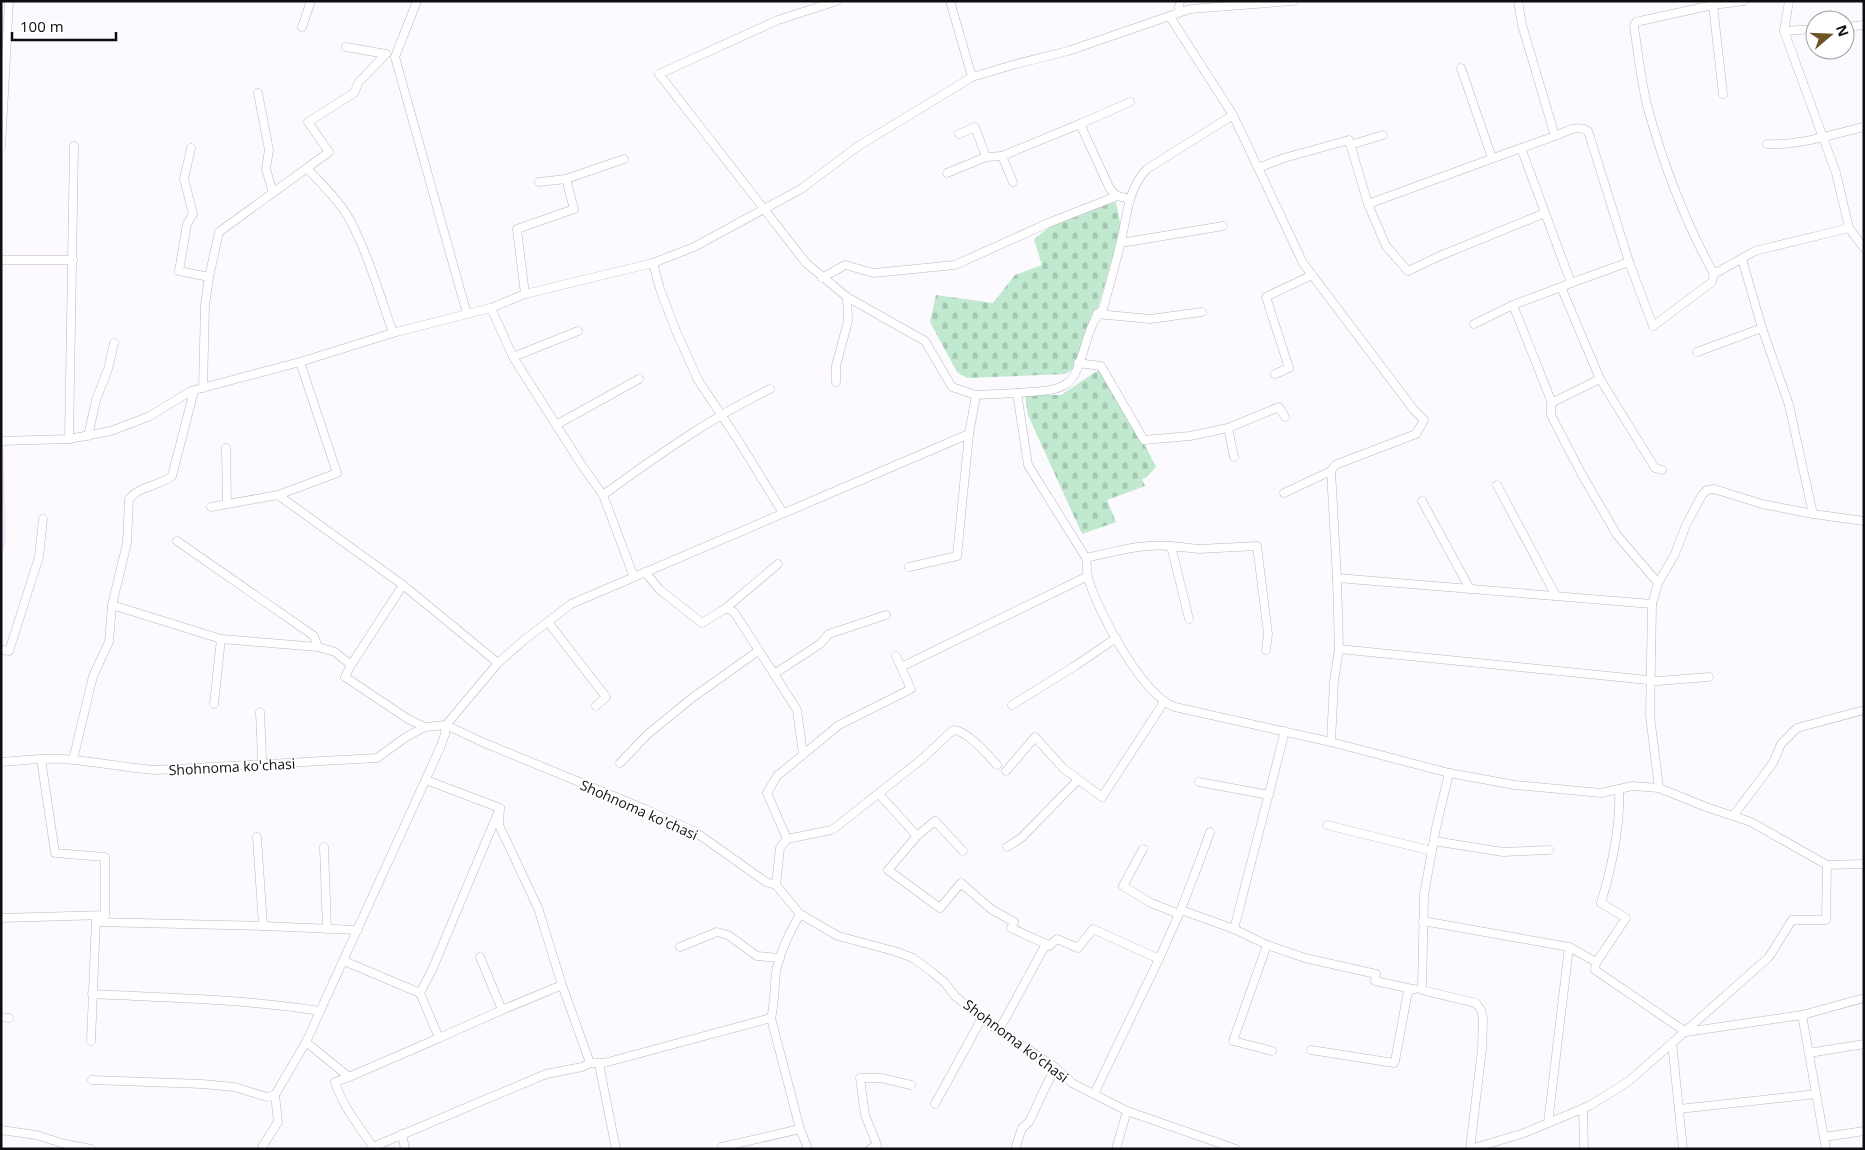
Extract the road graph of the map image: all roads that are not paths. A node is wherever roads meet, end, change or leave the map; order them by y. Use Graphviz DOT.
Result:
graph roads {
  1 [pos="9,1"];
  2 [pos="311,1"];
  3 [pos="417,1"];
  4 [pos="837,1"];
  5 [pos="950,1"];
  6 [pos="1180,1"];
  7 [pos="1293,1"];
  8 [pos="1518,1"];
  9 [pos="1744,1"];
  10 [pos="1789,1"];
  11 [pos="1713,5"];
  12 [pos="1178,13"];
  13 [pos="1170,17"];
  14 [pos="302,27"];
  15 [pos="1805,30"];
  16 [pos="1784,31"];
  17 [pos="346,47"];
  18 [pos="386,54"];
  19 [pos="395,57"];
  20 [pos="1461,68"];
  21 [pos="972,78"];
  22 [pos="258,93"];
  23 [pos="1723,94"];
  24 [pos="1130,102"];
  25 [pos="1233,115"];
  26 [pos="1080,124"];
  27 [pos="1864,127"];
  28 [pos="959,134"];
  29 [pos="1384,135"];
  30 [pos="1555,136"];
  31 [pos="1823,136"];
  32 [pos="1767,144"];
  33 [pos="1350,145"];
  34 [pos="74,146"];
  35 [pos="1,147"];
  36 [pos="192,148"];
  37 [pos="1521,148"];
  38 [pos="1002,156"];
  39 [pos="986,157"];
  40 [pos="1492,158"];
  41 [pos="624,159"];
  42 [pos="307,168"];
  43 [pos="1258,168"];
  44 [pos="947,173"];
  45 [pos="566,179"];
  46 [pos="539,182"];
  47 [pos="1013,182"];
  48 [pos="273,193"];
  49 [pos="1117,196"];
  50 [pos="1130,199"];
  51 [pos="1368,204"];
  52 [pos="763,208"];
  53 [pos="1545,213"];
  54 [pos="1223,226"];
  55 [pos="1849,228"];
  56 [pos="1121,243"];
  57 [pos="1864,248"];
  58 [pos="1742,259"];
  59 [pos="1,260"];
  60 [pos="73,260"];
  61 [pos="653,262"];
  62 [pos="1629,262"];
  63 [pos="1714,274"];
  64 [pos="1312,275"];
  65 [pos="208,277"];
  66 [pos="822,278"];
  67 [pos="1571,283"];
  68 [pos="1561,287"];
  69 [pos="525,294"];
  70 [pos="847,297"];
  71 [pos="1513,305"];
  72 [pos="491,308"];
  73 [pos="1202,312"];
  74 [pos="467,314"];
  75 [pos="1097,314"];
  76 [pos="1474,324"];
  77 [pos="1762,328"];
  78 [pos="578,331"];
  79 [pos="393,334"];
  80 [pos="114,343"];
  81 [pos="1697,352"];
  82 [pos="513,357"];
  83 [pos="300,362"];
  84 [pos="1078,363"];
  85 [pos="1275,374"];
  86 [pos="639,379"];
  87 [pos="1600,380"];
  88 [pos="836,382"];
  89 [pos="203,388"];
  90 [pos="770,389"];
  91 [pos="194,391"];
  92 [pos="1017,393"];
  93 [pos="976,395"];
  94 [pos="1552,404"];
  95 [pos="720,414"];
  96 [pos="1285,417"];
  97 [pos="556,425"];
  98 [pos="1228,428"];
  99 [pos="969,434"];
  100 [pos="88,436"];
  101 [pos="69,439"];
  102 [pos="1,441"];
  103 [pos="226,448"];
  104 [pos="1234,457"];
  105 [pos="1662,470"];
  106 [pos="1332,471"];
  107 [pos="1497,486"];
  108 [pos="1284,494"];
  109 [pos="278,495"];
  110 [pos="603,495"];
  111 [pos="1422,501"];
  112 [pos="227,504"];
  113 [pos="211,507"];
  114 [pos="783,513"];
  115 [pos="1814,514"];
  116 [pos="43,519"];
  117 [pos="1864,521"];
  118 [pos="177,541"];
  119 [pos="1171,546"];
  120 [pos="1086,558"];
  121 [pos="778,564"];
  122 [pos="908,567"];
  123 [pos="645,572"];
  124 [pos="1088,576"];
  125 [pos="634,577"];
  126 [pos="1337,578"];
  127 [pos="1658,582"];
  128 [pos="403,585"];
  129 [pos="1470,589"];
  130 [pos="1556,596"];
  131 [pos="1652,604"];
  132 [pos="112,605"];
  133 [pos="726,608"];
  134 [pos="886,615"];
  135 [pos="1189,619"];
  136 [pos="548,622"];
  137 [pos="1116,638"];
  138 [pos="221,639"];
  139 [pos="318,647"];
  140 [pos="1339,649"];
  141 [pos="1,650"];
  142 [pos="1266,650"];
  143 [pos="758,651"];
  144 [pos="896,656"];
  145 [pos="498,663"];
  146 [pos="351,665"];
  147 [pos="901,667"];
  148 [pos="774,674"];
  149 [pos="1709,677"];
  150 [pos="1650,680"];
  151 [pos="1164,702"];
  152 [pos="214,704"];
  153 [pos="1012,705"];
  154 [pos="596,706"];
  155 [pos="1864,710"];
  156 [pos="260,712"];
  157 [pos="446,725"];
  158 [pos="425,727"];
  159 [pos="1285,731"];
  160 [pos="1331,742"];
  161 [pos="803,754"];
  162 [pos="41,759"];
  163 [pos="73,760"];
  164 [pos="1,762"];
  165 [pos="620,763"];
  166 [pos="997,764"];
  167 [pos="263,766"];
  168 [pos="1006,771"];
  169 [pos="1448,773"];
  170 [pos="426,780"];
  171 [pos="1078,780"];
  172 [pos="1199,782"];
  173 [pos="1659,788"];
  174 [pos="1619,789"];
  175 [pos="879,794"];
  176 [pos="1269,795"];
  177 [pos="500,808"];
  178 [pos="1733,816"];
  179 [pos="1327,825"];
  180 [pos="1210,832"];
  181 [pos="918,836"];
  182 [pos="257,837"];
  183 [pos="787,839"];
  184 [pos="1434,841"];
  185 [pos="324,847"];
  186 [pos="1007,847"];
  187 [pos="1143,850"];
  188 [pos="1549,850"];
  189 [pos="963,851"];
  190 [pos="1432,851"];
  191 [pos="1864,864"];
  192 [pos="1827,865"];
  193 [pos="776,886"];
  194 [pos="1180,912"];
  195 [pos="800,914"];
  196 [pos="1,918"];
  197 [pos="96,919"];
  198 [pos="1423,921"];
  199 [pos="263,926"];
  200 [pos="327,929"];
  201 [pos="1234,929"];
  202 [pos="358,930"];
  203 [pos="1046,944"];
  204 [pos="1267,945"];
  205 [pos="680,947"];
  206 [pos="1569,947"];
  207 [pos="480,957"];
  208 [pos="780,958"];
  209 [pos="1159,959"];
  210 [pos="344,961"];
  211 [pos="1596,963"];
  212 [pos="562,985"];
  213 [pos="1412,989"];
  214 [pos="1422,990"];
  215 [pos="420,993"];
  216 [pos="92,994"];
  217 [pos="1864,998"];
  218 [pos="502,1010"];
  219 [pos="320,1011"];
  220 [pos="1802,1014"];
  221 [pos="771,1018"];
  222 [pos="982,1018"];
  223 [pos="999,1030"];
  224 [pos="1686,1032"];
  225 [pos="439,1038"];
  226 [pos="91,1041"];
  227 [pos="306,1042"];
  228 [pos="1672,1043"];
  229 [pos="1864,1044"];
  230 [pos="1311,1050"];
  231 [pos="1272,1052"];
  232 [pos="1809,1052"];
  233 [pos="590,1063"];
  234 [pos="599,1064"];
  235 [pos="1055,1068"];
  236 [pos="349,1077"];
  237 [pos="92,1080"];
  238 [pos="911,1085"];
  239 [pos="1094,1094"];
  240 [pos="1816,1094"];
  241 [pos="275,1095"];
  242 [pos="935,1104"];
  243 [pos="1583,1109"];
  244 [pos="1679,1109"];
  245 [pos="1127,1111"];
  246 [pos="1548,1123"];
  247 [pos="800,1129"];
  248 [pos="1,1130"];
  249 [pos="1864,1132"];
  250 [pos="402,1134"];
  251 [pos="1824,1138"];
  252 [pos="722,1147"];
  253 [pos="91,1149"];
  254 [pos="261,1149"];
  255 [pos="405,1149"];
  256 [pos="616,1149"];
  257 [pos="808,1149"];
  258 [pos="870,1149"];
  259 [pos="1015,1149"];
  260 [pos="1116,1149"];
  261 [pos="1236,1149"];
  262 [pos="1470,1149"];
  263 [pos="1584,1149"];
  264 [pos="1683,1149"];
  265 [pos="1826,1149"];
  1 -- 35 [label="street"];
  2 -- 14 [label="street"];
  3 -- 19 [label="street"];
  4 -- 52 [label="street"];
  5 -- 21 [label="street"];
  6 -- 12 [label="street"];
  7 -- 12 [label="street"];
  8 -- 30 [label="street"];
  9 -- 11 [label="street"];
  10 -- 16 [label="street"];
  11 -- 23 [label="street"];
  11 -- 63 [label="street"];
  12 -- 13 [label="street"];
  13 -- 21 [label="street"];
  13 -- 25 [label="street"];
  15 -- 16 [label="street"];
  16 -- 31 [label="street"];
  17 -- 18 [label="street"];
  18 -- 19 [label="street"];
  18 -- 42 [label="street"];
  19 -- 74 [label="street"];
  20 -- 40 [label="street"];
  21 -- 52 [label="street"];
  22 -- 48 [label="street"];
  24 -- 26 [label="street"];
  25 -- 43 [label="street"];
  25 -- 50 [label="street"];
  26 -- 38 [label="street"];
  26 -- 49 [label="street"];
  27 -- 31 [label="street"];
  28 -- 39 [label="street"];
  29 -- 33 [label="street"];
  30 -- 37 [label="street"];
  30 -- 62 [label="street"];
  31 -- 32 [label="street"];
  31 -- 55 [label="street"];
  33 -- 43 [label="street"];
  33 -- 51 [label="street"];
  34 -- 60 [label="street"];
  36 -- 65 [label="street"];
  37 -- 40 [label="street"];
  37 -- 53 [label="street"];
  38 -- 39 [label="street"];
  38 -- 47 [label="street"];
  39 -- 44 [label="street"];
  40 -- 51 [label="street"];
  41 -- 45 [label="street"];
  42 -- 48 [label="street"];
  42 -- 79 [label="street"];
  43 -- 64 [label="street"];
  45 -- 46 [label="street"];
  45 -- 69 [label="street"];
  48 -- 65 [label="street"];
  49 -- 50 [label="street"];
  49 -- 66 [label="street"];
  50 -- 56 [label="street"];
  51 -- 53 [label="street"];
  52 -- 61 [label="street"];
  52 -- 66 [label="street"];
  53 -- 67 [label="street"];
  54 -- 56 [label="street"];
  55 -- 57 [label="street"];
  55 -- 58 [label="street"];
  56 -- 75 [label="street"];
  58 -- 63 [label="street"];
  58 -- 77 [label="street"];
  59 -- 60 [label="street"];
  60 -- 101 [label="street"];
  61 -- 69 [label="street"];
  61 -- 95 [label="street"];
  62 -- 63 [label="street"];
  62 -- 67 [label="street"];
  64 -- 85 [label="street"];
  64 -- 106 [label="street"];
  65 -- 89 [label="street"];
  66 -- 70 [label="street"];
  67 -- 68 [label="street"];
  68 -- 71 [label="street"];
  68 -- 87 [label="street"];
  69 -- 72 [label="street"];
  70 -- 88 [label="street"];
  70 -- 93 [label="street"];
  71 -- 76 [label="street"];
  71 -- 94 [label="street"];
  72 -- 74 [label="street"];
  72 -- 82 [label="street"];
  73 -- 75 [label="street"];
  74 -- 79 [label="street"];
  75 -- 84 [label="street"];
  77 -- 81 [label="street"];
  77 -- 115 [label="street"];
  78 -- 82 [label="street"];
  79 -- 83 [label="street"];
  80 -- 100 [label="street"];
  82 -- 97 [label="street"];
  83 -- 89 [label="street"];
  83 -- 109 [label="street"];
  84 -- 92 [label="street"];
  84 -- 98 [label="street"];
  86 -- 97 [label="street"];
  87 -- 94 [label="street"];
  87 -- 105 [label="street"];
  89 -- 91 [label="street"];
  90 -- 95 [label="street"];
  91 -- 100 [label="street"];
  91 -- 132 [label="street"];
  92 -- 93 [label="street"];
  92 -- 120 [label="street"];
  93 -- 99 [label="street"];
  94 -- 127 [label="street"];
  95 -- 110 [label="street"];
  95 -- 114 [label="street"];
  96 -- 98 [label="street"];
  97 -- 110 [label="street"];
  98 -- 104 [label="street"];
  99 -- 114 [label="street"];
  99 -- 122 [label="street"];
  100 -- 101 [label="street"];
  101 -- 102 [label="street"];
  103 -- 112 [label="street"];
  106 -- 108 [label="street"];
  106 -- 126 [label="street"];
  107 -- 130 [label="street"];
  109 -- 112 [label="street"];
  109 -- 128 [label="street"];
  110 -- 125 [label="street"];
  111 -- 129 [label="street"];
  112 -- 113 [label="street"];
  114 -- 123 [label="street"];
  115 -- 117 [label="street"];
  115 -- 127 [label="street"];
  116 -- 141 [label="street"];
  118 -- 139 [label="street"];
  119 -- 120 [label="street"];
  119 -- 135 [label="street"];
  119 -- 142 [label="street"];
  120 -- 124 [label="street"];
  121 -- 133 [label="street"];
  123 -- 125 [label="street"];
  123 -- 133 [label="street"];
  124 -- 137 [label="street"];
  124 -- 147 [label="street"];
  125 -- 136 [label="street"];
  126 -- 129 [label="street"];
  126 -- 140 [label="street"];
  127 -- 131 [label="street"];
  128 -- 145 [label="street"];
  128 -- 146 [label="street"];
  129 -- 130 [label="street"];
  130 -- 131 [label="street"];
  131 -- 150 [label="street"];
  132 -- 138 [label="street"];
  132 -- 163 [label="street"];
  133 -- 143 [label="street"];
  134 -- 148 [label="street"];
  136 -- 145 [label="street"];
  136 -- 154 [label="street"];
  137 -- 151 [label="street"];
  137 -- 153 [label="street"];
  138 -- 139 [label="street"];
  138 -- 152 [label="street"];
  139 -- 146 [label="street"];
  140 -- 150 [label="street"];
  140 -- 160 [label="street"];
  143 -- 148 [label="street"];
  143 -- 165 [label="street"];
  144 -- 147 [label="street"];
  145 -- 157 [label="street"];
  146 -- 158 [label="street"];
  147 -- 161 [label="street"];
  148 -- 161 [label="street"];
  149 -- 150 [label="street"];
  150 -- 173 [label="street"];
  151 -- 159 [label="street"];
  151 -- 171 [label="street"];
  155 -- 178 [label="street"];
  156 -- 167 [label="street"];
  157 -- 158 [label="street, Shohnoma ko'chasi"];
  157 -- 170 [label="street"];
  157 -- 193 [label="street, Shohnoma ko'chasi"];
  158 -- 167 [label="street, Shohnoma ko'chasi"];
  159 -- 160 [label="street"];
  159 -- 176 [label="street"];
  160 -- 169 [label="street"];
  161 -- 183 [label="street"];
  162 -- 163 [label="street, Shohnoma ko'chasi"];
  162 -- 164 [label="street, Shohnoma ko'chasi"];
  162 -- 197 [label="street"];
  163 -- 167 [label="street, Shohnoma ko'chasi"];
  166 -- 175 [label="street"];
  168 -- 171 [label="street"];
  169 -- 174 [label="street"];
  169 -- 184 [label="street"];
  170 -- 177 [label="street"];
  170 -- 202 [label="street"];
  171 -- 186 [label="street"];
  172 -- 176 [label="street"];
  173 -- 174 [label="street"];
  173 -- 178 [label="street"];
  174 -- 211 [label="street"];
  175 -- 181 [label="street"];
  175 -- 183 [label="street"];
  176 -- 201 [label="street"];
  177 -- 212 [label="street"];
  177 -- 215 [label="street"];
  178 -- 192 [label="street"];
  179 -- 190 [label="street"];
  180 -- 194 [label="street"];
  181 -- 189 [label="street"];
  181 -- 203 [label="street"];
  182 -- 199 [label="street"];
  183 -- 193 [label="street"];
  184 -- 188 [label="street"];
  184 -- 190 [label="street"];
  185 -- 200 [label="street"];
  187 -- 194 [label="street"];
  190 -- 198 [label="street"];
  191 -- 192 [label="street"];
  192 -- 224 [label="street"];
  193 -- 195 [label="street, Shohnoma ko'chasi"];
  194 -- 201 [label="street"];
  194 -- 209 [label="street"];
  195 -- 208 [label="street"];
  195 -- 222 [label="street, Shohnoma ko'chasi"];
  196 -- 197 [label="street"];
  197 -- 199 [label="street"];
  197 -- 216 [label="street"];
  198 -- 206 [label="street"];
  198 -- 214 [label="street"];
  199 -- 200 [label="street"];
  200 -- 202 [label="street"];
  201 -- 204 [label="street"];
  202 -- 210 [label="street"];
  203 -- 209 [label="street"];
  203 -- 223 [label="street"];
  204 -- 213 [label="street"];
  204 -- 231 [label="street"];
  205 -- 208 [label="street"];
  206 -- 211 [label="street"];
  206 -- 246 [label="street"];
  207 -- 218 [label="street"];
  208 -- 221 [label="street"];
  209 -- 239 [label="street"];
  210 -- 215 [label="street"];
  210 -- 219 [label="street"];
  211 -- 224 [label="street"];
  212 -- 218 [label="street"];
  212 -- 233 [label="street"];
  213 -- 214 [label="street"];
  213 -- 230 [label="street"];
  214 -- 262 [label="street"];
  215 -- 225 [label="street"];
  216 -- 219 [label="street"];
  216 -- 226 [label="street"];
  217 -- 220 [label="street"];
  218 -- 225 [label="street"];
  219 -- 227 [label="street"];
  220 -- 224 [label="street"];
  220 -- 232 [label="street"];
  221 -- 234 [label="street"];
  221 -- 247 [label="street"];
  222 -- 223 [label="street, Shohnoma ko'chasi"];
  222 -- 242 [label="street"];
  223 -- 235 [label="street, Shohnoma ko'chasi"];
  224 -- 228 [label="street"];
  225 -- 236 [label="street"];
  227 -- 236 [label="street"];
  227 -- 241 [label="street"];
  228 -- 243 [label="street"];
  228 -- 244 [label="street"];
  229 -- 232 [label="street"];
  232 -- 240 [label="street"];
  233 -- 234 [label="street"];
  233 -- 250 [label="street"];
  234 -- 256 [label="street"];
  235 -- 239 [label="street, Shohnoma ko'chasi"];
  235 -- 259 [label="street"];
  236 -- 250 [label="street"];
  237 -- 241 [label="street"];
  238 -- 258 [label="street"];
  239 -- 245 [label="street, Shohnoma ko'chasi"];
  240 -- 244 [label="street"];
  240 -- 251 [label="street"];
  241 -- 254 [label="street"];
  243 -- 246 [label="street"];
  243 -- 263 [label="street"];
  244 -- 264 [label="street"];
  245 -- 260 [label="street"];
  245 -- 261 [label="street, Shohnoma ko'chasi"];
  246 -- 262 [label="street"];
  247 -- 252 [label="street"];
  247 -- 257 [label="street"];
  248 -- 253 [label="street"];
  249 -- 251 [label="street"];
  250 -- 255 [label="street"];
  251 -- 265 [label="street"];
}
